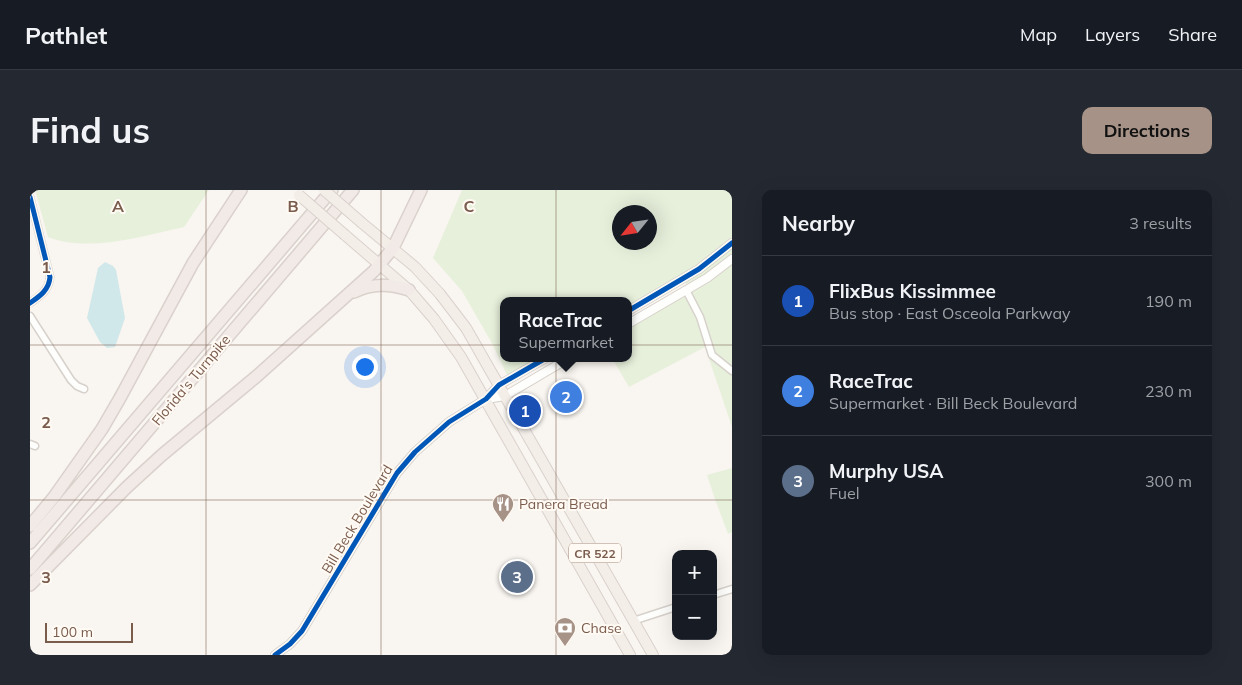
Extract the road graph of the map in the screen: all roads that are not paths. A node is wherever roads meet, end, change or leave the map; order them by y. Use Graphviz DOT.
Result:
graph roads {
  1 [pos="241,190"];
  2 [pos="324,190"];
  3 [pos="332,190"];
  4 [pos="353,190"];
  5 [pos="421,190"];
  6 [pos="296,192"];
  7 [pos="30,197"];
  8 [pos="732,243"];
  9 [pos="393,248"];
  10 [pos="732,259"];
  11 [pos="380,264"];
  12 [pos="680,281"];
  13 [pos="409,290"];
  14 [pos="686,290"];
  15 [pos="345,295"];
  16 [pos="30,302"];
  17 [pos="632,309"];
  18 [pos="30,316"];
  19 [pos="632,322"];
  20 [pos="539,362"];
  21 [pos="562,362"];
  22 [pos="732,371"];
  23 [pos="499,385"];
  24 [pos="84,389"];
  25 [pos="505,396"];
  26 [pos="486,400"];
  27 [pos="30,526"];
  28 [pos="30,543"];
  29 [pos="30,569"];
  30 [pos="30,585"];
  31 [pos="732,589"];
  32 [pos="717,594"];
  33 [pos="672,608"];
  34 [pos="633,621"];
  35 [pos="275,655"];
  36 [pos="630,655"];
  37 [pos="652,655"];
  1 -- 27 [label="highway"];
  2 -- 9 [label="main road, CR 522, bridge"];
  3 -- 28 [label="highway, Florida's Turnpike"];
  4 -- 29 [label="highway, Florida's Turnpike"];
  5 -- 9 [label="highway"];
  6 -- 11 [label="main road, CR 522, bridge"];
  7 -- 16 [label="street"];
  8 -- 12 [label="street"];
  9 -- 11 [label="highway"];
  9 -- 23 [label="main road, CR 522"];
  10 -- 14 [label="street"];
  11 -- 13 [label="main road, CR 522"];
  11 -- 15 [label="highway"];
  12 -- 14 [label="street"];
  12 -- 17 [label="street"];
  13 -- 15 [label="highway"];
  13 -- 26 [label="main road, CR 522"];
  14 -- 19 [label="street"];
  14 -- 22 [label="street"];
  15 -- 30 [label="highway"];
  18 -- 24 [label="street"];
  20 -- 23 [label="street, Bill Beck Boulevard"];
  21 -- 25 [label="street, Bill Beck Boulevard"];
  23 -- 25 [label="main road, CR 522"];
  23 -- 26 [label="street, Bill Beck Boulevard"];
  25 -- 26 [label="street, Bill Beck Boulevard"];
  25 -- 34 [label="main road, CR 522"];
  26 -- 35 [label="street, Bill Beck Boulevard"];
  26 -- 36 [label="main road, CR 522"];
  31 -- 32 [label="street"];
  33 -- 34 [label="street"];
  34 -- 37 [label="main road, CR 522"];
}
